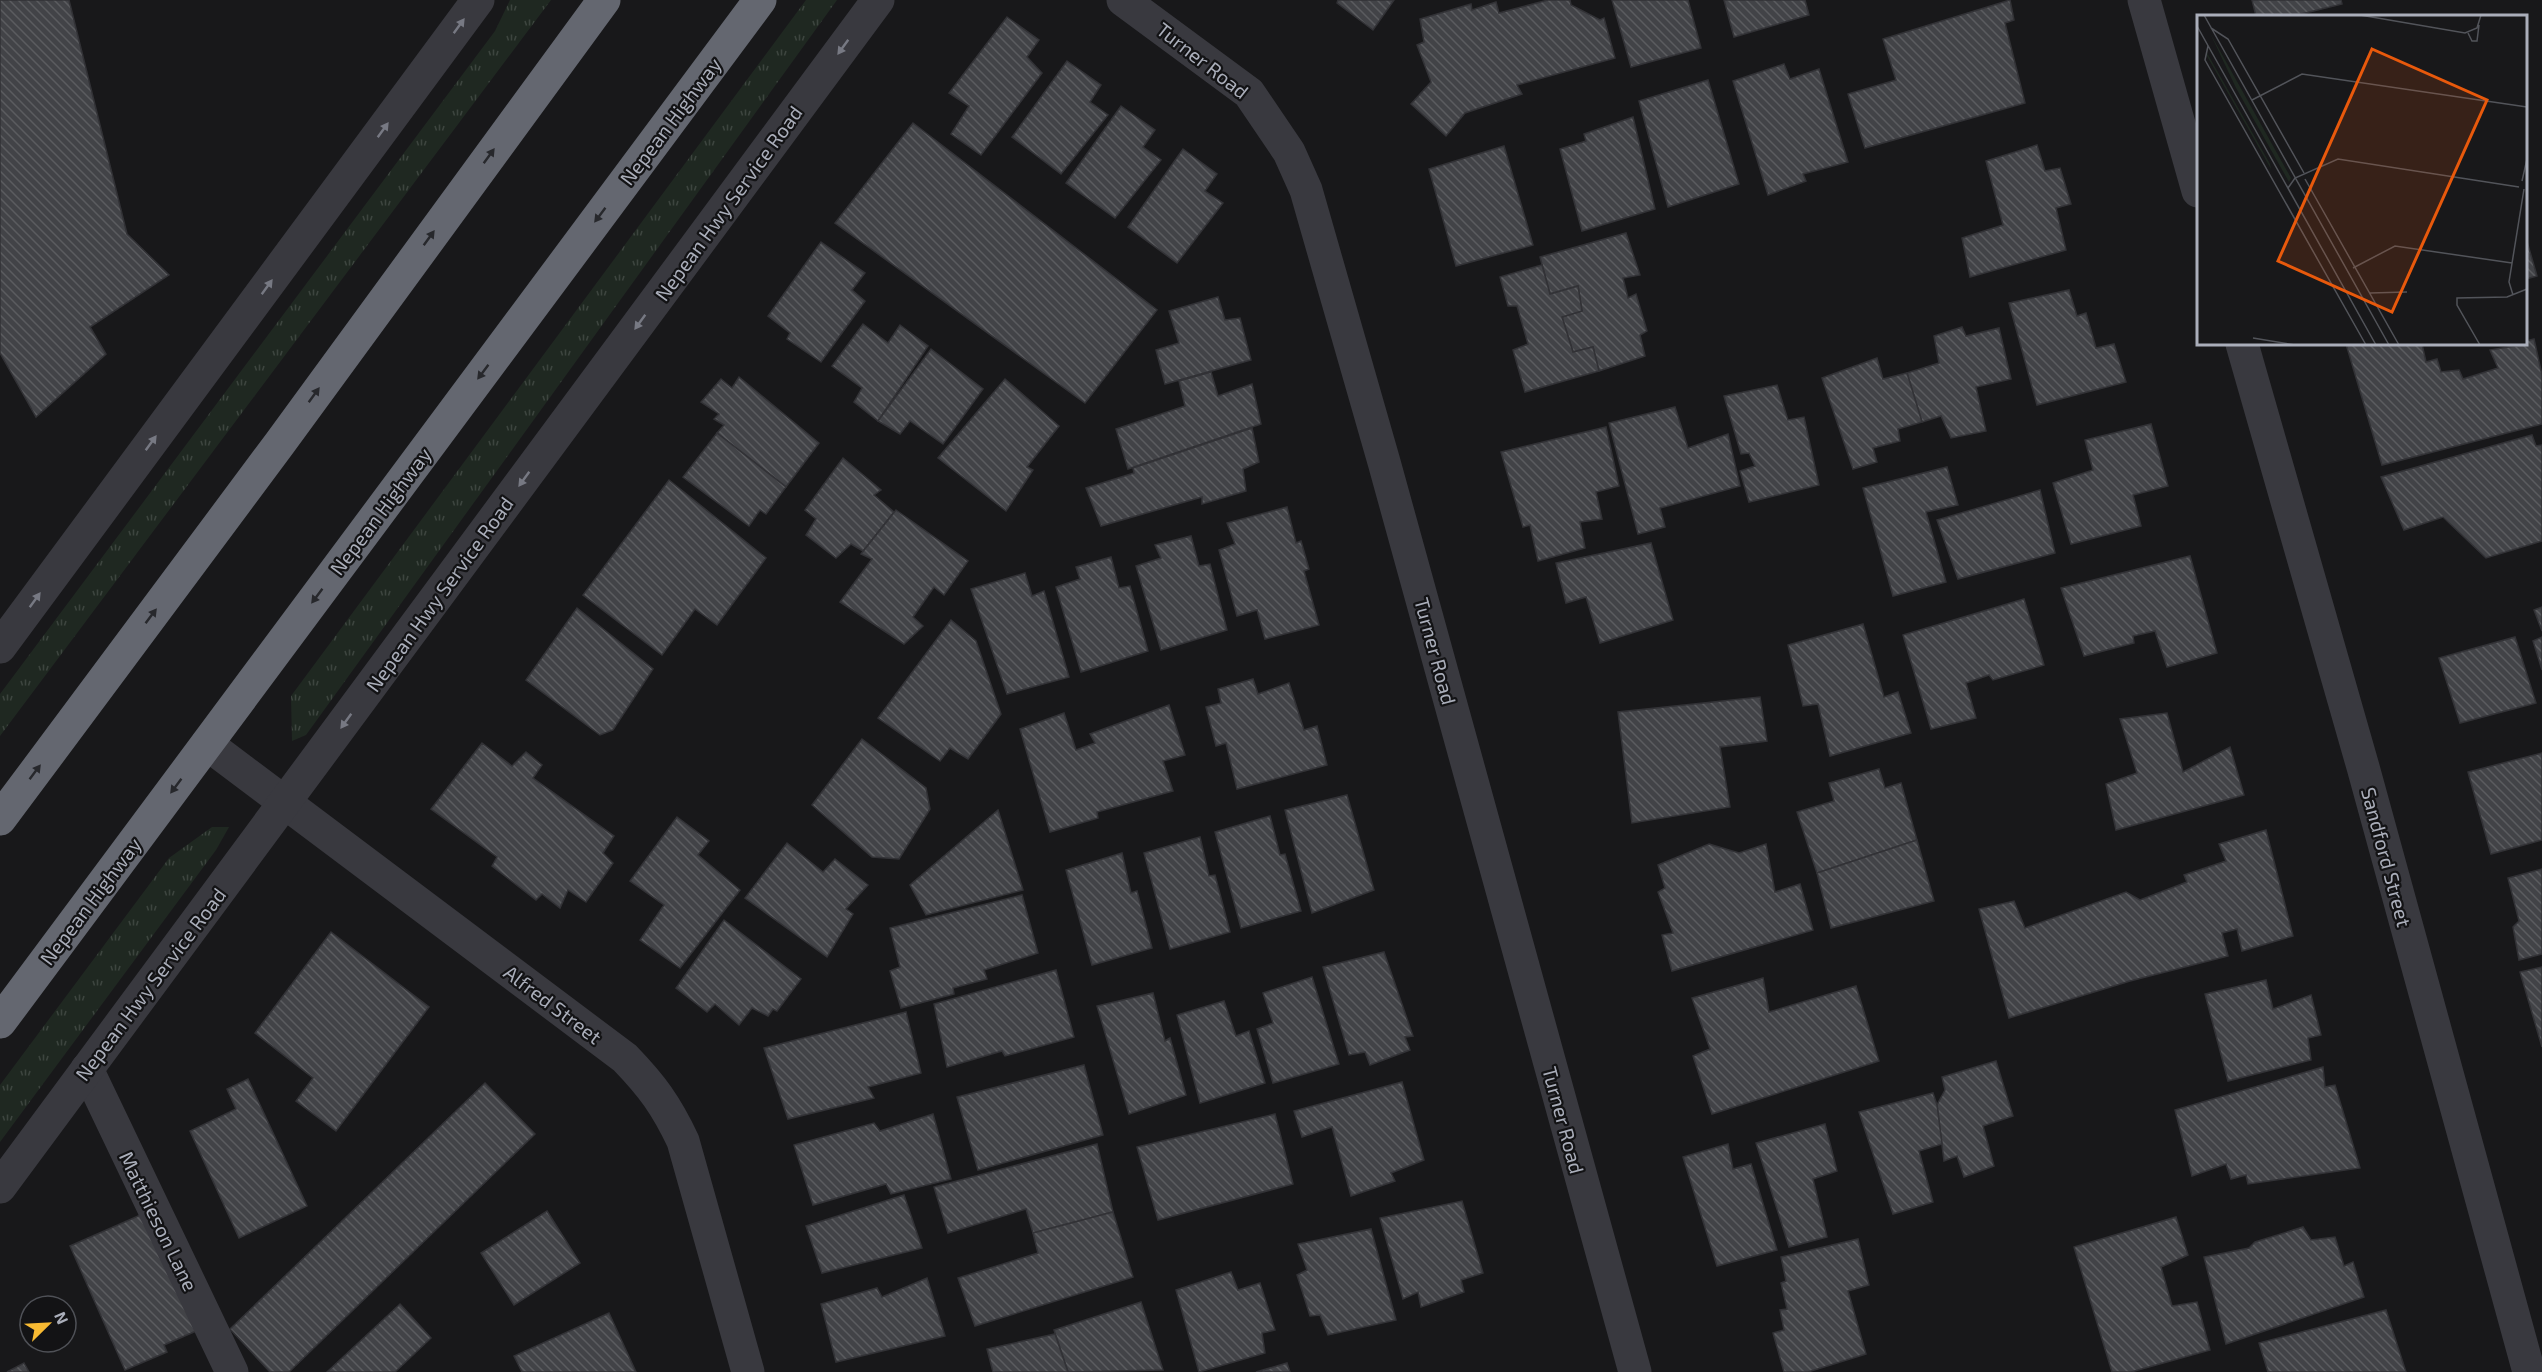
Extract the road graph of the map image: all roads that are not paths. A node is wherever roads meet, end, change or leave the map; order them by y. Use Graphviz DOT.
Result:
graph roads {
  1 [pos="478,0"];
  2 [pos="604,0"];
  3 [pos="760,0"];
  4 [pos="878,0"];
  5 [pos="1123,0"];
  6 [pos="2144,0"];
  7 [pos="2197,184"];
  8 [pos="2242,345"];
  9 [pos="0,647"];
  10 [pos="207,744"];
  11 [pos="285,803"];
  12 [pos="0,819"];
  13 [pos="0,1022"];
  14 [pos="87,1069"];
  15 [pos="0,1187"];
  16 [pos="232,1372"];
  17 [pos="748,1372"];
  18 [pos="1635,1372"];
  19 [pos="2529,1372"];
  9 -- 1 [label="street, one-way"];
  12 -- 2 [label="highway, one-way"];
  3 -- 10 [label="highway, Nepean Highway, one-way"];
  4 -- 11 [label="street, Nepean Hwy Service Road, one-way"];
  5 -- 18 [label="street, Turner Road"];
  6 -- 7 [label="street"];
  8 -- 19 [label="street, Sandford Street"];
  10 -- 11 [label="street, Alfred Street"];
  10 -- 13 [label="highway, Nepean Highway, one-way"];
  11 -- 14 [label="street, Nepean Hwy Service Road"];
  11 -- 17 [label="street, Alfred Street"];
  14 -- 15 [label="street, Nepean Hwy Service Road"];
  14 -- 16 [label="street, Matthieson Lane"];
}
